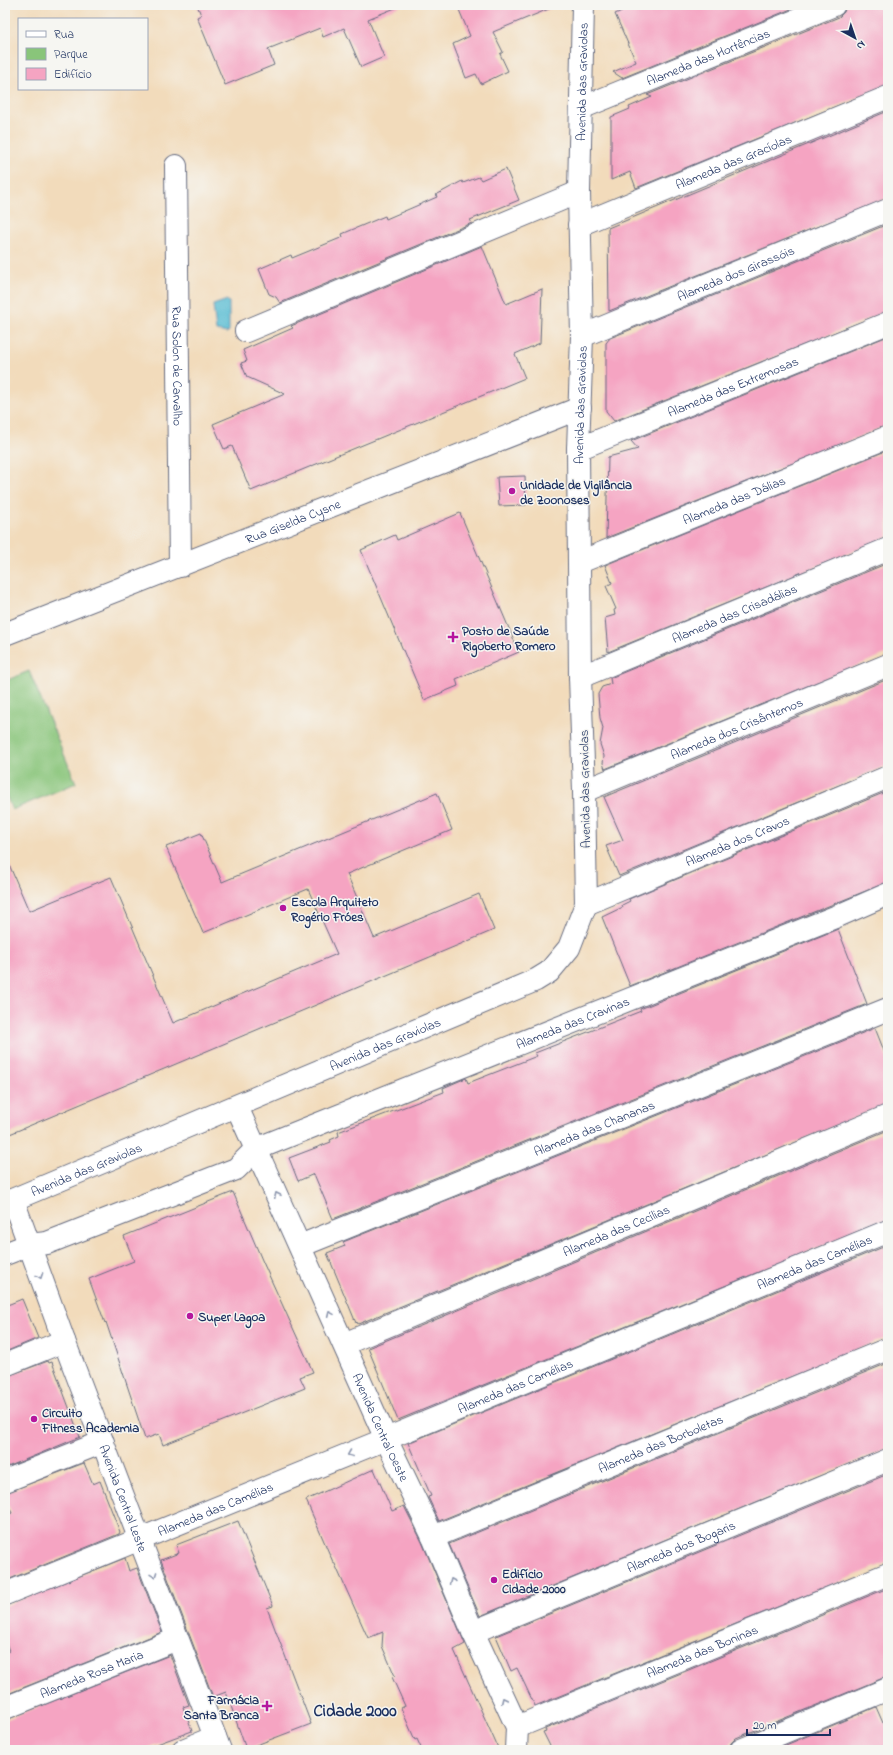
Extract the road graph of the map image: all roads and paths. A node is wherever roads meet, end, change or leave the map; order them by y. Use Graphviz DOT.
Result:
graph roads {
  1 [pos="583,5"];
  2 [pos="834,5"];
  3 [pos="888,97"];
  4 [pos="581,108"];
  5 [pos="176,166"];
  6 [pos="579,192"];
  7 [pos="888,210"];
  8 [pos="579,225"];
  9 [pos="888,323"];
  10 [pos="246,331"];
  11 [pos="582,336"];
  12 [pos="580,408"];
  13 [pos="888,437"];
  14 [pos="578,449"];
  15 [pos="888,549"];
  16 [pos="580,562"];
  17 [pos="180,566"];
  18 [pos="5,634"];
  19 [pos="888,665"];
  20 [pos="580,677"];
  21 [pos="888,777"];
  22 [pos="584,791"];
  23 [pos="888,894"];
  24 [pos="586,904"];
  25 [pos="888,1009"];
  26 [pos="237,1107"];
  27 [pos="888,1116"];
  28 [pos="256,1149"];
  29 [pos="9,1202"];
  30 [pos="888,1231"];
  31 [pos="28,1245"];
  32 [pos="300,1246"];
  33 [pos="5,1254"];
  34 [pos="64,1341"];
  35 [pos="344,1344"];
  36 [pos="888,1349"];
  37 [pos="5,1366"];
  38 [pos="386,1439"];
  39 [pos="103,1442"];
  40 [pos="888,1460"];
  41 [pos="5,1481"];
  42 [pos="433,1537"];
  43 [pos="141,1539"];
  44 [pos="888,1574"];
  45 [pos="5,1594"];
  46 [pos="473,1632"];
  47 [pos="177,1639"];
  48 [pos="888,1689"];
  49 [pos="5,1708"];
  50 [pos="517,1727"];
  51 [pos="217,1744"];
  52 [pos="183,1750"];
  53 [pos="516,1750"];
  54 [pos="740,1750"];
  1 -- 4 [label="street, Avenida das Graviolas"];
  2 -- 4 [label="street, Alameda das Hortências"];
  3 -- 8 [label="street, Alameda das Gracíolas"];
  4 -- 6 [label="street, Avenida das Graviolas"];
  5 -- 17 [label="street, Rua Solon de Carvalho"];
  6 -- 8 [label="street, Avenida das Graviolas"];
  6 -- 10 [label="street"];
  7 -- 11 [label="street, Alameda dos Girassóis"];
  8 -- 11 [label="street, Avenida das Graviolas"];
  9 -- 14 [label="street, Alameda das Extremosas"];
  11 -- 12 [label="street, Avenida das Graviolas"];
  12 -- 14 [label="street, Avenida das Graviolas"];
  12 -- 17 [label="street, Rua Giselda Cysne"];
  13 -- 16 [label="street, Alameda das Dálias"];
  14 -- 16 [label="street, Avenida das Graviolas"];
  15 -- 20 [label="street, Alameda das Crisadálias"];
  16 -- 20 [label="street, Avenida das Graviolas"];
  17 -- 18 [label="street, Rua Giselda Cysne"];
  19 -- 22 [label="street, Alameda dos Crisântemos"];
  20 -- 22 [label="street, Avenida das Graviolas"];
  21 -- 24 [label="street, Alameda dos Cravos"];
  22 -- 24 [label="street, Avenida das Graviolas"];
  23 -- 28 [label="street, Alameda das Cravinas"];
  24 -- 26 [label="street, Avenida das Graviolas"];
  25 -- 32 [label="street, Alameda das Chananas"];
  26 -- 28 [label="street, Avenida Central Oeste"];
  26 -- 29 [label="street, Avenida das Graviolas"];
  27 -- 35 [label="street, Alameda das Cecílias"];
  28 -- 31 [label="street"];
  32 -- 28 [label="street, Avenida Central Oeste, one-way"];
  29 -- 31 [label="street, Avenida Central Leste"];
  30 -- 38 [label="street, Alameda das Camélias"];
  31 -- 33 [label="street"];
  31 -- 34 [label="street, Avenida Central Leste, one-way"];
  35 -- 32 [label="street, Avenida Central Oeste, one-way"];
  34 -- 37 [label="street"];
  34 -- 39 [label="street, Avenida Central Leste"];
  35 -- 38 [label="street, Avenida Central Oeste"];
  36 -- 42 [label="street, Alameda das Borboletas"];
  38 -- 42 [label="street, Avenida Central Oeste"];
  38 -- 43 [label="street, Alameda das Camélias, one-way"];
  39 -- 41 [label="street"];
  39 -- 43 [label="street, Avenida Central Leste"];
  40 -- 46 [label="street, Alameda dos Bogaris"];
  46 -- 42 [label="street, Avenida Central Oeste, one-way"];
  43 -- 45 [label="street, Alameda das Camélias"];
  43 -- 47 [label="street, Avenida Central Leste, one-way"];
  44 -- 50 [label="street, Alameda das Boninas"];
  50 -- 46 [label="street, Avenida Central Oeste, one-way"];
  47 -- 49 [label="street, Alameda Rosa Maria"];
  47 -- 51 [label="street, Avenida Central Leste"];
  48 -- 54 [label="street"];
  50 -- 53 [label="street, Avenida Central Oeste"];
  51 -- 52 [label="street"];
}
